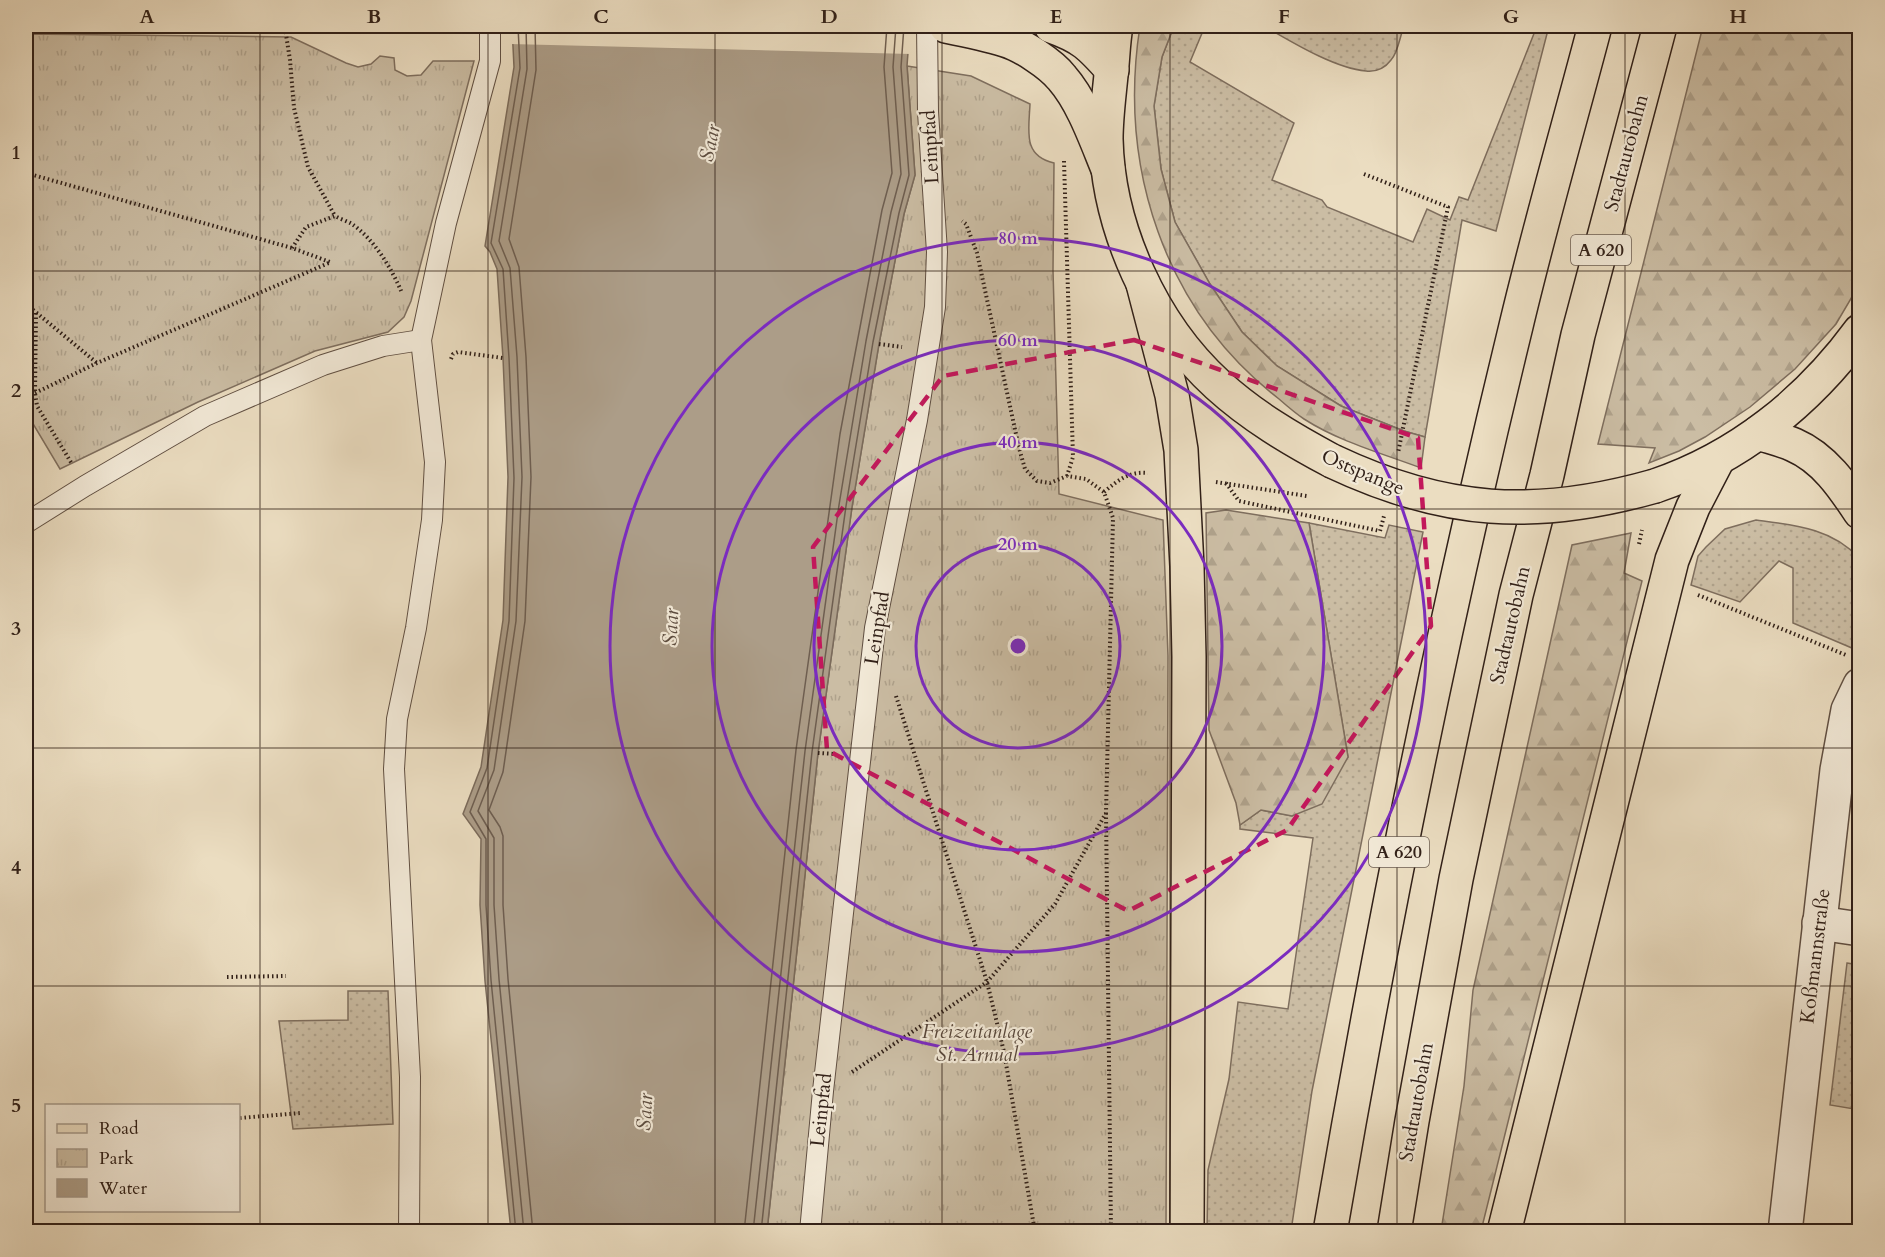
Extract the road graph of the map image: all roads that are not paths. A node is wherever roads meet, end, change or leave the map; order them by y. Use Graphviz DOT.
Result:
graph roads {
  1 [pos="490,26"];
  2 [pos="927,26"];
  3 [pos="946,26"];
  4 [pos="1051,26"];
  5 [pos="1116,26"];
  6 [pos="1595,26"];
  7 [pos="1660,26"];
  8 [pos="1112,70"];
  9 [pos="1108,169"];
  10 [pos="1143,285"];
  11 [pos="1860,331"];
  12 [pos="421,340"];
  13 [pos="1758,433"];
  14 [pos="1718,459"];
  15 [pos="1860,512"];
  16 [pos="26,523"];
  17 [pos="1857,672"];
  18 [pos="1819,923"];
  19 [pos="1860,929"];
  20 [pos="409,1232"];
  21 [pos="810,1232"];
  22 [pos="1187,1232"];
  23 [pos="1330,1232"];
  24 [pos="1394,1232"];
  25 [pos="1504,1232"];
  26 [pos="1785,1232"];
  1 -- 12 [label="lane"];
  2 -- 21 [label="lane, Leinpfad"];
  3 -- 9 [label="main road"];
  4 -- 8 [label="main road"];
  5 -- 8 [label="main road, Ostspange"];
  6 -- 23 [label="main road, A 620"];
  7 -- 24 [label="main road, Stadtautobahn / A 620"];
  8 -- 9 [label="main road, Ostspange"];
  9 -- 10 [label="main road, Ostspange"];
  10 -- 14 [label="main road, Ostspange, bridge"];
  10 -- 22 [label="main road"];
  11 -- 13 [label="main road, Ostspange"];
  12 -- 16 [label="lane"];
  12 -- 20 [label="lane"];
  13 -- 14 [label="main road, Ostspange"];
  13 -- 15 [label="main road"];
  14 -- 25 [label="main road"];
  17 -- 18 [label="street, Koßmannstraße"];
  18 -- 19 [label="street"];
  18 -- 26 [label="street, Koßmannstraße"];
}
